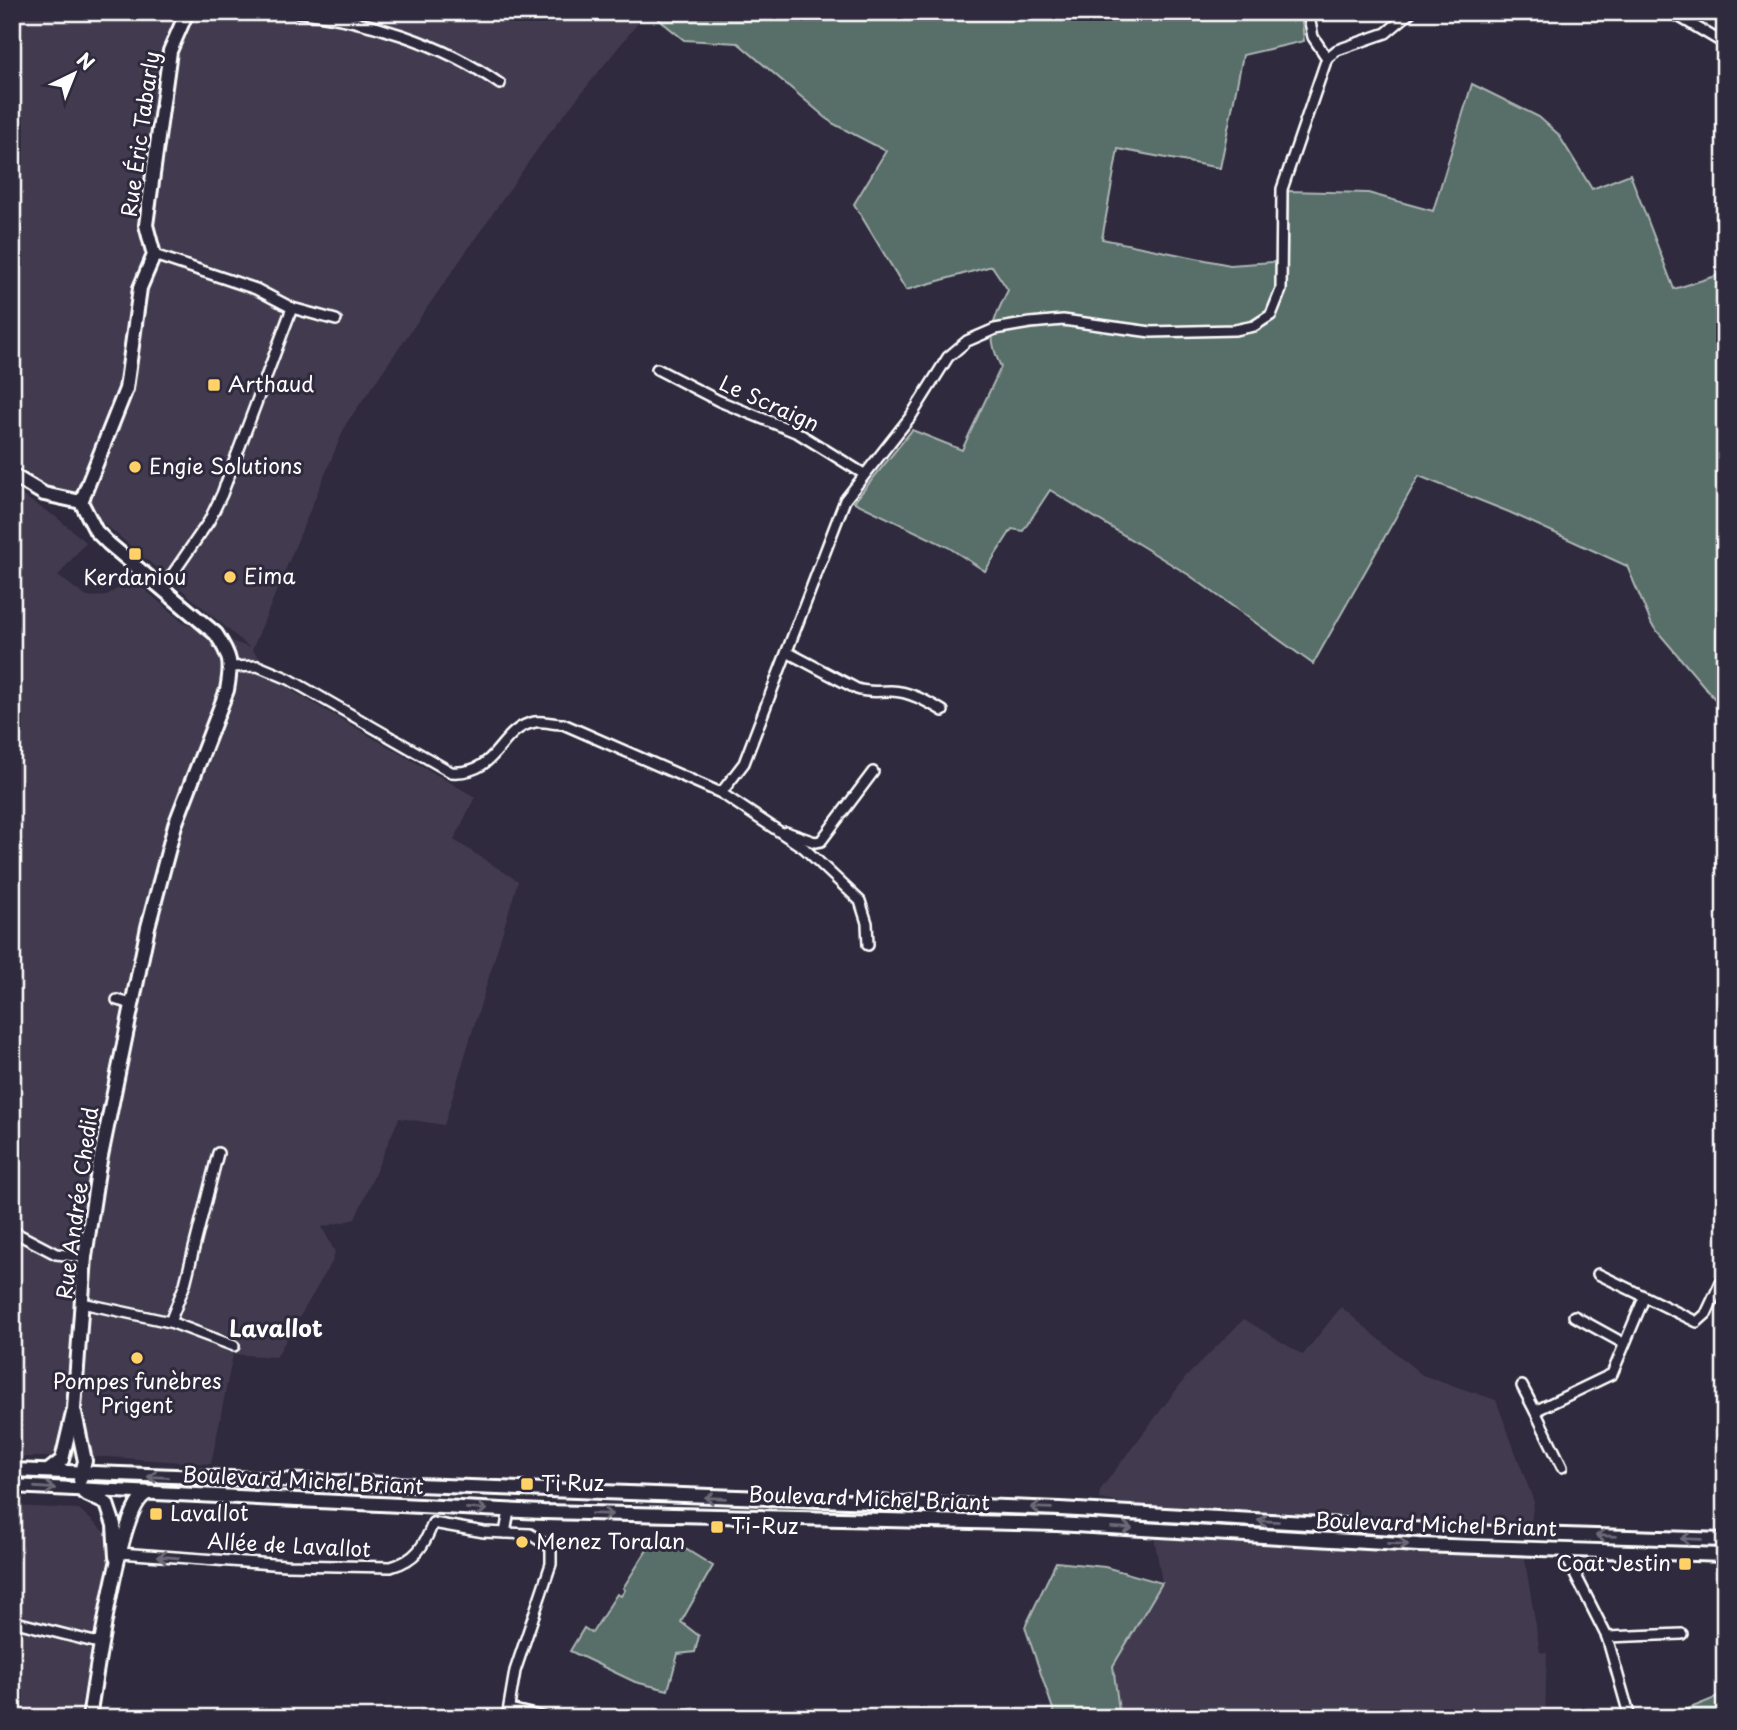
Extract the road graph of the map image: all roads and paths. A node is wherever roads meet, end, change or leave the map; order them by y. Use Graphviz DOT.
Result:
graph roads {
  1 [pos="187,12"];
  2 [pos="295,12"];
  3 [pos="1308,12"];
  4 [pos="1410,12"];
  5 [pos="1671,12"];
  6 [pos="311,13"];
  7 [pos="1725,44"];
  8 [pos="1326,58"];
  9 [pos="500,84"];
  10 [pos="154,255"];
  11 [pos="292,308"];
  12 [pos="336,320"];
  13 [pos="657,369"];
  14 [pos="864,474"];
  15 [pos="12,475"];
  16 [pos="81,502"];
  17 [pos="163,588"];
  18 [pos="787,652"];
  19 [pos="231,667"];
  20 [pos="943,711"];
  21 [pos="873,772"];
  22 [pos="721,793"];
  23 [pos="777,831"];
  24 [pos="868,945"];
  25 [pos="117,1000"];
  26 [pos="132,1004"];
  27 [pos="218,1153"];
  28 [pos="12,1231"];
  29 [pos="85,1257"];
  30 [pos="1598,1274"];
  31 [pos="1723,1283"];
  32 [pos="1644,1298"];
  33 [pos="82,1303"];
  34 [pos="1574,1317"];
  35 [pos="170,1322"];
  36 [pos="1623,1343"];
  37 [pos="233,1346"];
  38 [pos="1522,1386"];
  39 [pos="74,1409"];
  40 [pos="1535,1411"];
  41 [pos="65,1466"];
  42 [pos="84,1467"];
  43 [pos="1562,1467"];
  44 [pos="12,1470"];
  45 [pos="110,1474"];
  46 [pos="12,1486"];
  47 [pos="461,1489"];
  48 [pos="78,1490"];
  49 [pos="127,1491"];
  50 [pos="145,1493"];
  51 [pos="134,1505"];
  52 [pos="430,1507"];
  53 [pos="509,1511"];
  54 [pos="433,1523"];
  55 [pos="1363,1526"];
  56 [pos="505,1533"];
  57 [pos="1725,1540"];
  58 [pos="1363,1542"];
  59 [pos="1563,1550"];
  60 [pos="1725,1555"];
  61 [pos="118,1559"];
  62 [pos="12,1621"];
  63 [pos="1682,1634"];
  64 [pos="1607,1637"];
  65 [pos="102,1644"];
  66 [pos="509,1713"];
  67 [pos="89,1718"];
  68 [pos="547,1718"];
  69 [pos="1630,1718"];
  1 -- 10 [label="main road, Rue Éric Tabarly"];
  2 -- 6 [label="street"];
  3 -- 8 [label="street"];
  4 -- 8 [label="street"];
  5 -- 7 [label="street"];
  6 -- 9 [label="street"];
  8 -- 14 [label="street"];
  10 -- 11 [label="street"];
  10 -- 16 [label="main road"];
  11 -- 12 [label="street"];
  11 -- 17 [label="street"];
  13 -- 14 [label="street, Le Scraign"];
  14 -- 18 [label="street"];
  15 -- 16 [label="main road"];
  16 -- 17 [label="main road"];
  17 -- 19 [label="main road"];
  18 -- 20 [label="street"];
  18 -- 22 [label="street"];
  19 -- 22 [label="street"];
  19 -- 26 [label="main road, Rue Andrée Chedid"];
  21 -- 23 [label="street"];
  22 -- 23 [label="street"];
  23 -- 24 [label="street"];
  25 -- 26 [label="street"];
  26 -- 29 [label="main road, Rue Andrée Chedid"];
  27 -- 35 [label="street"];
  28 -- 29 [label="street"];
  29 -- 33 [label="main road, Rue Andrée Chedid"];
  30 -- 32 [label="street"];
  31 -- 32 [label="street"];
  32 -- 36 [label="street"];
  33 -- 35 [label="street"];
  33 -- 39 [label="main road, Rue Andrée Chedid"];
  34 -- 36 [label="street"];
  35 -- 37 [label="street"];
  36 -- 40 [label="street"];
  38 -- 40 [label="street"];
  39 -- 41 [label="main road, Rue Andrée Chedid"];
  39 -- 42 [label="main road, Rue Andrée Chedid"];
  40 -- 43 [label="street"];
  41 -- 42 [label="main road"];
  41 -- 44 [label="main road"];
  41 -- 48 [label="main road"];
  42 -- 45 [label="main road"];
  42 -- 48 [label="main road"];
  47 -- 45 [label="main road, Boulevard Michel Briant, one-way"];
  45 -- 49 [label="main road"];
  46 -- 48 [label="main road, Boulevard Michel Briant, one-way"];
  47 -- 52 [label="main road"];
  55 -- 47 [label="main road, Boulevard Michel Briant, one-way"];
  48 -- 49 [label="main road, Boulevard Michel Briant"];
  48 -- 61 [label="main road"];
  49 -- 50 [label="main road, Boulevard Michel Briant"];
  49 -- 51 [label="main road"];
  50 -- 51 [label="main road"];
  50 -- 52 [label="main road, Boulevard Michel Briant"];
  51 -- 61 [label="main road"];
  52 -- 53 [label="main road, Boulevard Michel Briant, one-way"];
  52 -- 54 [label="street"];
  53 -- 56 [label="street"];
  53 -- 58 [label="main road, Boulevard Michel Briant, one-way"];
  54 -- 56 [label="street"];
  54 -- 61 [label="street, Allée de Lavallot, one-way"];
  57 -- 55 [label="main road, Boulevard Michel Briant, one-way"];
  55 -- 58 [label="main road"];
  56 -- 66 [label="street"];
  58 -- 59 [label="main road, Boulevard Michel Briant, one-way"];
  59 -- 60 [label="main road, Boulevard Michel Briant"];
  59 -- 64 [label="street"];
  61 -- 65 [label="main road"];
  62 -- 65 [label="street"];
  63 -- 64 [label="street"];
  64 -- 69 [label="street"];
  65 -- 67 [label="main road"];
  66 -- 68 [label="street"];
}
